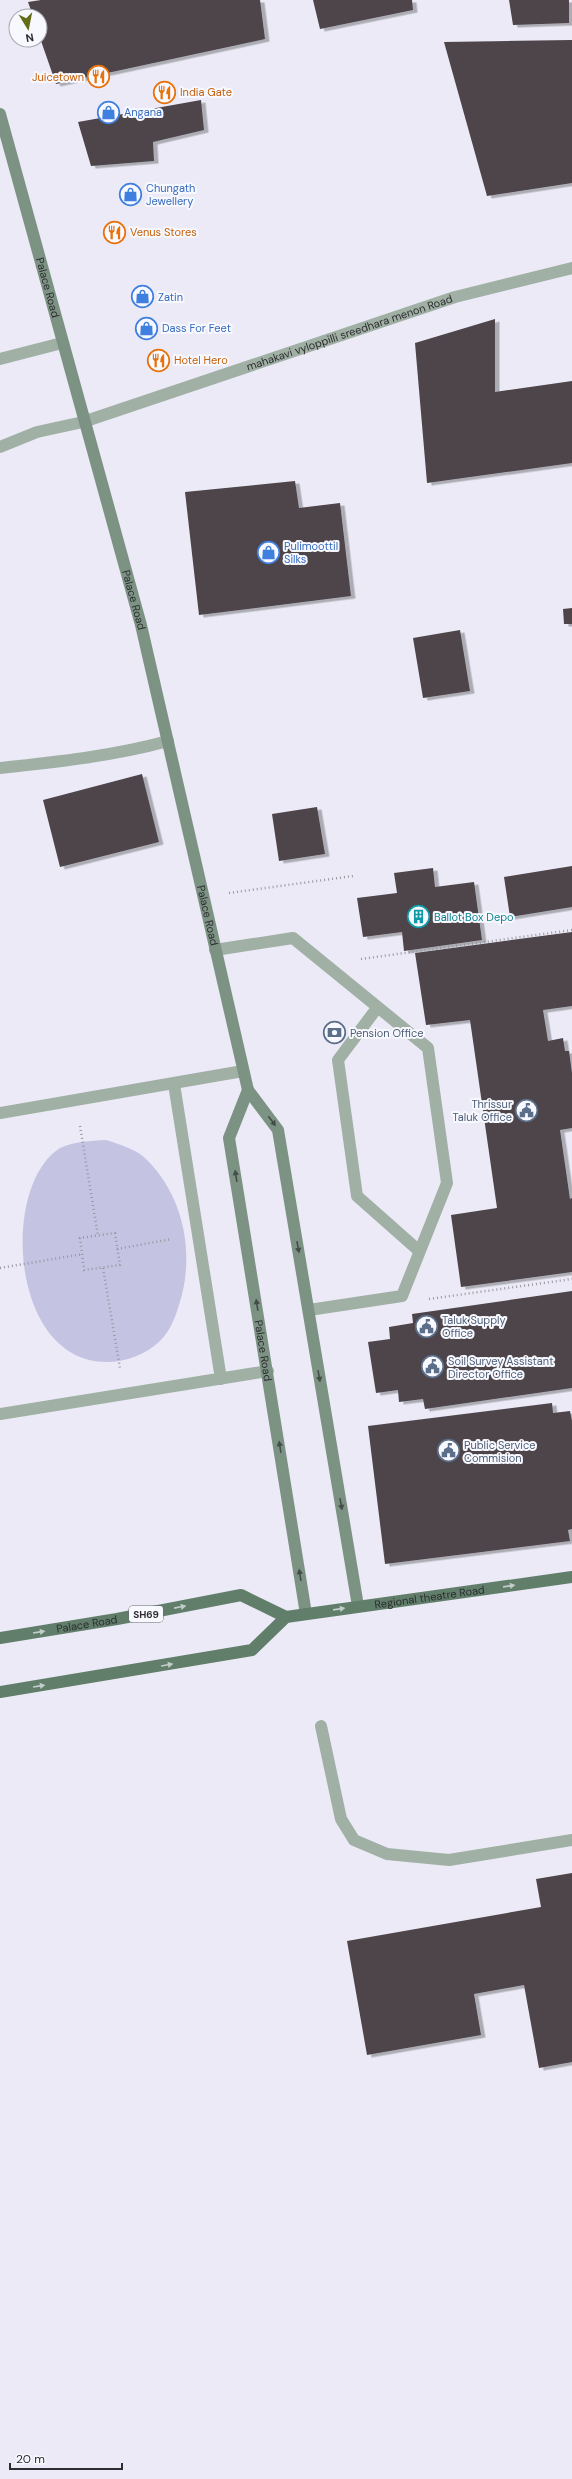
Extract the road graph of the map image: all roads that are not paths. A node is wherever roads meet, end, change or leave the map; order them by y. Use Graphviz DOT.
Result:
graph roads {
  1 [pos="0,114"];
  2 [pos="572,268"];
  3 [pos="62,343"];
  4 [pos="0,359"];
  5 [pos="83,422"];
  6 [pos="0,447"];
  7 [pos="168,742"];
  8 [pos="0,768"];
  9 [pos="215,950"];
  10 [pos="377,1008"];
  11 [pos="243,1071"];
  12 [pos="174,1084"];
  13 [pos="248,1090"];
  14 [pos="0,1112"];
  15 [pos="418,1250"];
  16 [pos="309,1310"];
  17 [pos="268,1371"];
  18 [pos="221,1379"];
  19 [pos="0,1414"];
  20 [pos="572,1577"];
  21 [pos="358,1606"];
  22 [pos="306,1614"];
  23 [pos="286,1616"];
  24 [pos="0,1638"];
  25 [pos="0,1692"];
  26 [pos="321,1726"];
  27 [pos="572,1840"];
  1 -- 3 [label="main road, Palace Road"];
  2 -- 5 [label="street, mahakavi vyloppilli sreedhara menon Road"];
  3 -- 4 [label="street"];
  3 -- 5 [label="main road, Palace Road"];
  5 -- 6 [label="street, mahakavi vyloppilli sreedhara menon Road"];
  5 -- 7 [label="main road, Palace Road"];
  7 -- 8 [label="street"];
  7 -- 9 [label="main road, Palace Road"];
  9 -- 10 [label="street"];
  9 -- 11 [label="main road, Palace Road"];
  10 -- 15 [label="street"];
  10 -- 15 [label="street"];
  11 -- 12 [label="street"];
  11 -- 13 [label="main road, Palace Road"];
  12 -- 14 [label="street"];
  12 -- 18 [label="street"];
  13 -- 16 [label="main road, Palace Road, one-way"];
  17 -- 13 [label="main road, Palace Road, one-way"];
  15 -- 16 [label="street"];
  16 -- 21 [label="main road, Palace Road, one-way"];
  17 -- 18 [label="street"];
  22 -- 17 [label="main road, Palace Road, one-way"];
  18 -- 19 [label="street"];
  21 -- 20 [label="main road, Regional theatre Road, one-way"];
  22 -- 21 [label="main road, Regional theatre Road, one-way"];
  22 -- 23 [label="main road, Regional theatre Road"];
  24 -- 23 [label="main road, Palace Road / SH69, one-way"];
  25 -- 23 [label="main road, one-way"];
  26 -- 27 [label="street"];
}
